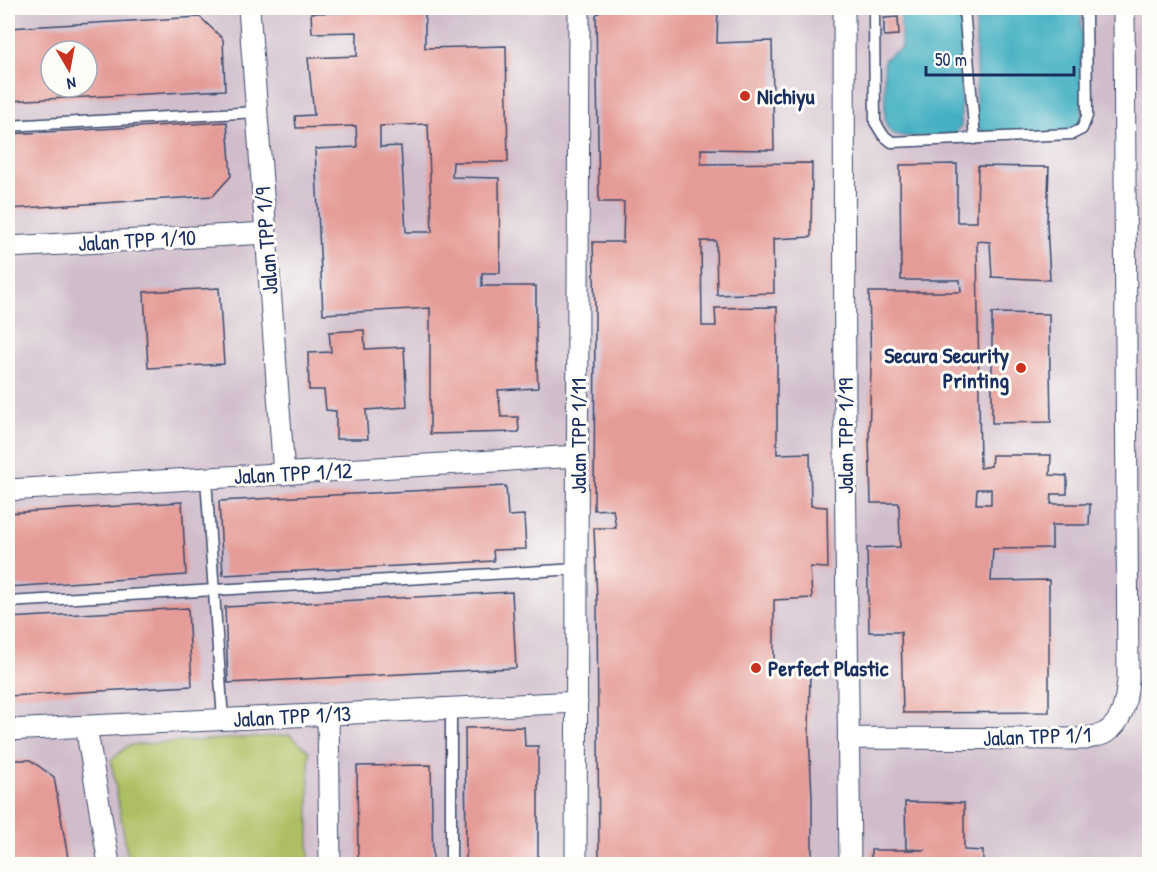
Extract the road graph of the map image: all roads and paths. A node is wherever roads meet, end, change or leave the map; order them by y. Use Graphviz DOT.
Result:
graph roads {
  1 [pos="249,8"];
  2 [pos="579,8"];
  3 [pos="844,8"];
  4 [pos="876,8"];
  5 [pos="964,8"];
  6 [pos="1086,8"];
  7 [pos="1125,8"];
  8 [pos="256,112"];
  9 [pos="8,126"];
  10 [pos="975,139"];
  11 [pos="266,232"];
  12 [pos="8,247"];
  13 [pos="578,456"];
  14 [pos="284,474"];
  15 [pos="206,478"];
  16 [pos="8,490"];
  17 [pos="577,569"];
  18 [pos="214,590"];
  19 [pos="8,602"];
  20 [pos="577,702"];
  21 [pos="450,709"];
  22 [pos="328,714"];
  23 [pos="223,720"];
  24 [pos="86,726"];
  25 [pos="8,730"];
  26 [pos="849,738"];
  27 [pos="109,864"];
  28 [pos="330,864"];
  29 [pos="451,864"];
  30 [pos="576,864"];
  31 [pos="850,864"];
  1 -- 8 [label="street, Jalan TPP 1/9"];
  2 -- 13 [label="street, Jalan TPP 1/11"];
  3 -- 26 [label="street, Jalan TPP 1/19"];
  4 -- 10 [label="lane"];
  5 -- 10 [label="lane"];
  6 -- 10 [label="lane"];
  7 -- 26 [label="street, Jalan TPP 1/1"];
  8 -- 9 [label="lane"];
  8 -- 11 [label="street, Jalan TPP 1/9"];
  11 -- 12 [label="street, Jalan TPP 1/10"];
  11 -- 14 [label="street, Jalan TPP 1/9"];
  13 -- 14 [label="street, Jalan TPP 1/12"];
  13 -- 17 [label="street, Jalan TPP 1/11"];
  14 -- 15 [label="street, Jalan TPP 1/12"];
  15 -- 16 [label="street, Jalan TPP 1/12"];
  15 -- 18 [label="lane"];
  17 -- 18 [label="lane"];
  17 -- 20 [label="street, Jalan TPP 1/11"];
  18 -- 19 [label="lane"];
  18 -- 23 [label="lane"];
  20 -- 21 [label="street, Jalan TPP 1/13"];
  20 -- 30 [label="street, Jalan TPP 1/11"];
  21 -- 22 [label="street, Jalan TPP 1/13"];
  21 -- 29 [label="lane"];
  22 -- 23 [label="street, Jalan TPP 1/13"];
  22 -- 28 [label="street"];
  23 -- 24 [label="street, Jalan TPP 1/13"];
  24 -- 25 [label="street, Jalan TPP 1/13"];
  24 -- 27 [label="street"];
  26 -- 31 [label="street, Jalan TPP 1/19"];
}
